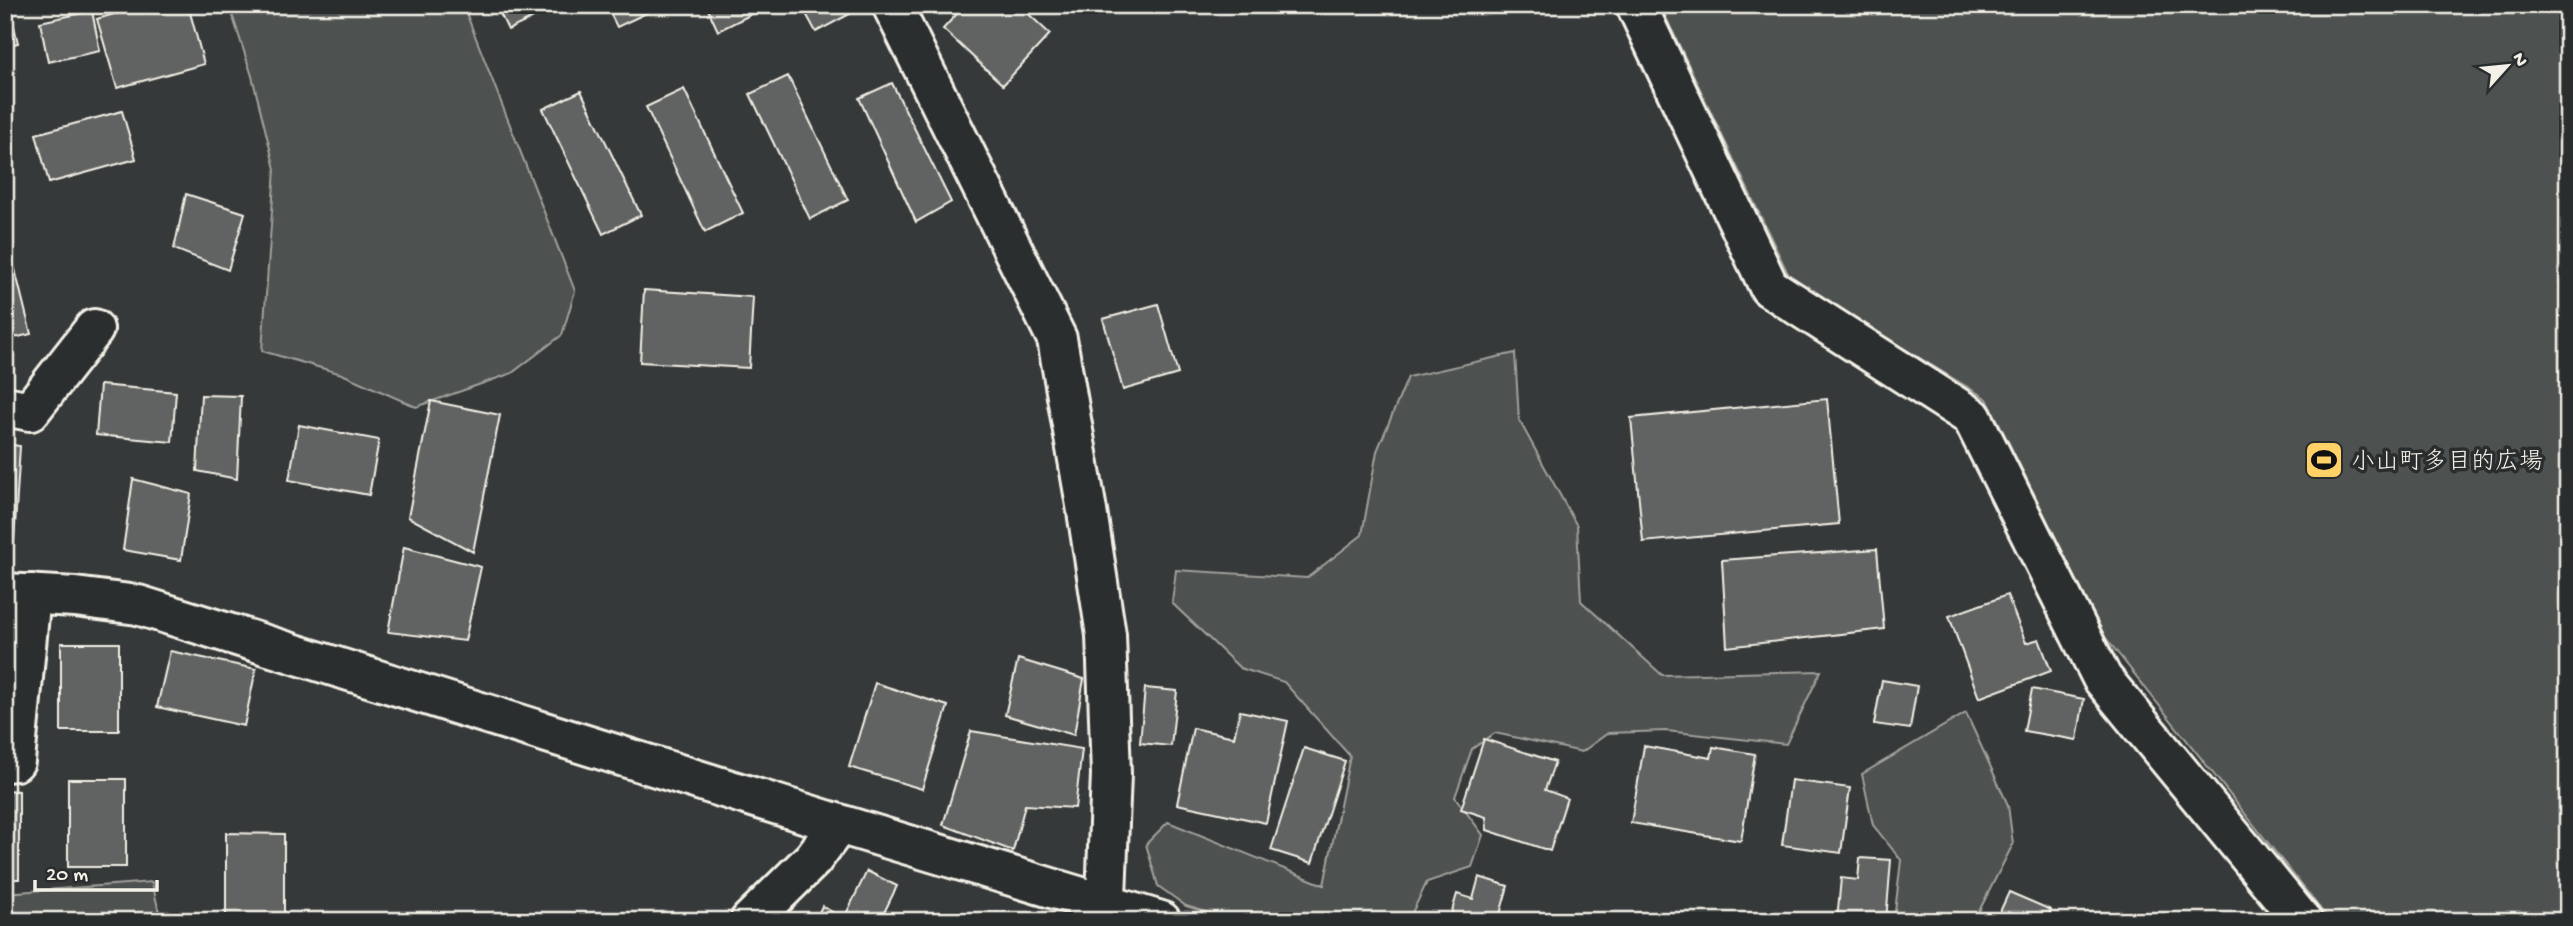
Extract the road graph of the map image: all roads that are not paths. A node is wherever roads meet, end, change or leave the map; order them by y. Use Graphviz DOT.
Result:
graph roads {
  1 [pos="892,5"];
  2 [pos="1636,5"];
  3 [pos="94,329"];
  4 [pos="5,406"];
  5 [pos="18,594"];
  6 [pos="5,762"];
  7 [pos="839,824"];
  8 [pos="1106,912"];
  9 [pos="750,921"];
  10 [pos="1160,921"];
  11 [pos="2302,921"];
  1 -- 8 [label="street"];
  2 -- 11 [label="street"];
  3 -- 4 [label="street"];
  5 -- 6 [label="street"];
  5 -- 7 [label="street"];
  7 -- 8 [label="street"];
  7 -- 9 [label="street"];
  8 -- 10 [label="street"];
}
